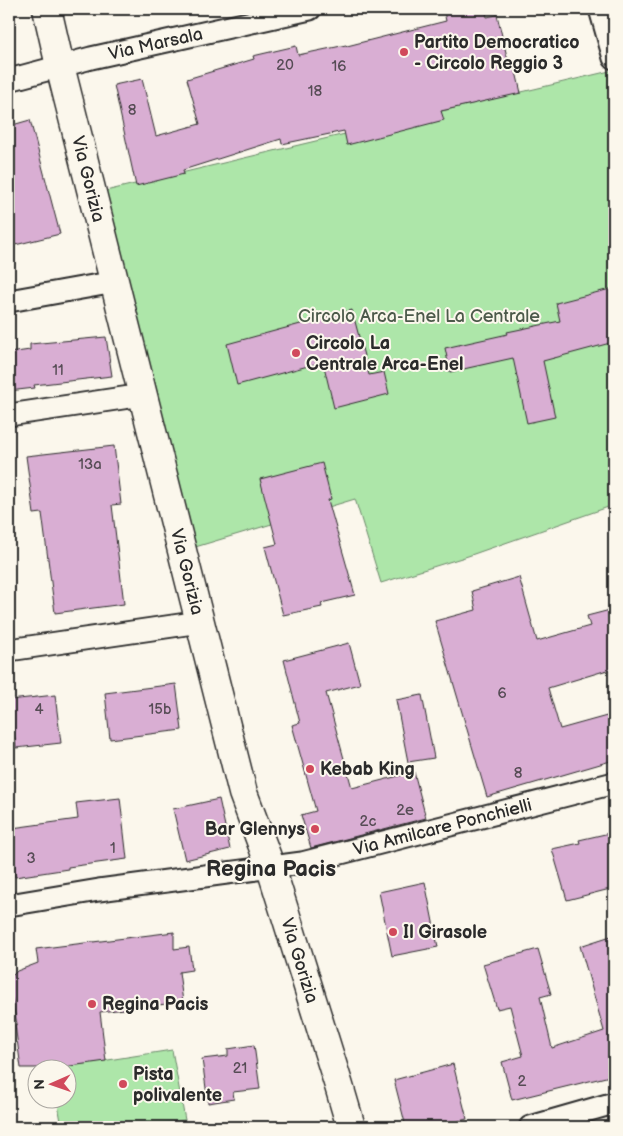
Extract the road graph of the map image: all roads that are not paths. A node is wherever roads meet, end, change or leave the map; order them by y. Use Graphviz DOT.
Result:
graph roads {
  1 [pos="47,9"];
  2 [pos="310,9"];
  3 [pos="600,9"];
  4 [pos="614,58"];
  5 [pos="60,66"];
  6 [pos="9,80"];
  7 [pos="115,282"];
  8 [pos="9,301"];
  9 [pos="143,395"];
  10 [pos="9,414"];
  11 [pos="200,622"];
  12 [pos="9,650"];
  13 [pos="614,783"];
  14 [pos="271,868"];
  15 [pos="9,906"];
  16 [pos="614,1103"];
  17 [pos="350,1127"];
  18 [pos="530,1127"];
  1 -- 5 [label="main road, Via Gorizia"];
  2 -- 5 [label="street, Via Marsala"];
  3 -- 4 [label="street"];
  5 -- 6 [label="street, Via Marsala"];
  5 -- 7 [label="main road, Via Gorizia"];
  7 -- 8 [label="street"];
  7 -- 9 [label="main road, Via Gorizia"];
  9 -- 10 [label="street"];
  9 -- 11 [label="main road, Via Gorizia"];
  11 -- 12 [label="street"];
  11 -- 14 [label="main road, Via Gorizia"];
  13 -- 14 [label="street, Via Amilcare Ponchielli"];
  14 -- 15 [label="street, Via Amilcare Ponchielli"];
  14 -- 17 [label="main road, Via Gorizia"];
  16 -- 18 [label="street"];
}
